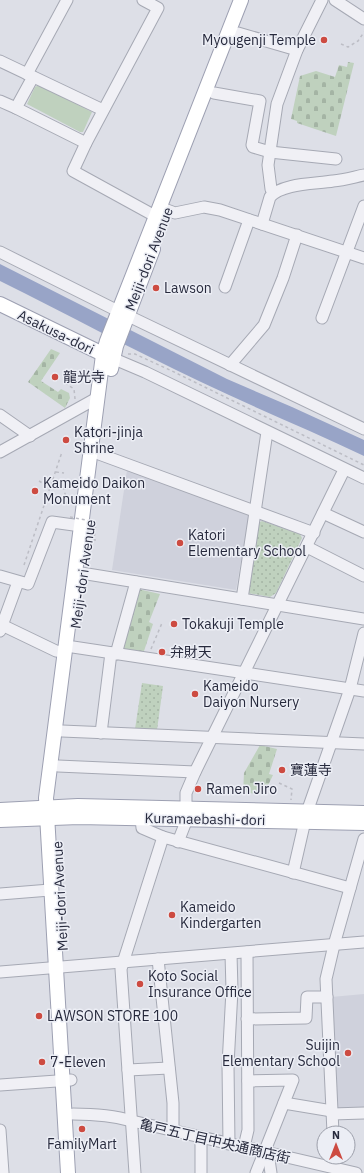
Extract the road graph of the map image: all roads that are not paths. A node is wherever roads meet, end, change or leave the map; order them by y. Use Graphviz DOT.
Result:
graph roads {
  1 [pos="66,0"];
  2 [pos="143,0"];
  3 [pos="241,0"];
  4 [pos="250,0"];
  5 [pos="322,0"];
  6 [pos="335,0"];
  7 [pos="364,19"];
  8 [pos="238,33"];
  9 [pos="297,50"];
  10 [pos="0,61"];
  11 [pos="30,75"];
  12 [pos="214,93"];
  13 [pos="0,100"];
  14 [pos="16,108"];
  15 [pos="103,110"];
  16 [pos="86,143"];
  17 [pos="270,152"];
  18 [pos="336,158"];
  19 [pos="364,175"];
  20 [pos="273,194"];
  21 [pos="161,211"];
  22 [pos="363,211"];
  23 [pos="249,220"];
  24 [pos="262,224"];
  25 [pos="297,235"];
  26 [pos="0,252"];
  27 [pos="346,252"];
  28 [pos="364,258"];
  29 [pos="225,287"];
  30 [pos="0,304"];
  31 [pos="122,316"];
  32 [pos="322,318"];
  33 [pos="113,351"];
  34 [pos="230,365"];
  35 [pos="97,398"];
  36 [pos="0,415"];
  37 [pos="363,428"];
  38 [pos="267,432"];
  39 [pos="30,436"];
  40 [pos="2,449"];
  41 [pos="99,454"];
  42 [pos="344,470"];
  43 [pos="364,471"];
  44 [pos="364,478"];
  45 [pos="256,511"];
  46 [pos="323,513"];
  47 [pos="82,526"];
  48 [pos="364,532"];
  49 [pos="314,533"];
  50 [pos="307,547"];
  51 [pos="79,572"];
  52 [pos="0,576"];
  53 [pos="364,576"];
  54 [pos="18,582"];
  55 [pos="136,582"];
  56 [pos="242,599"];
  57 [pos="278,604"];
  58 [pos="364,617"];
  59 [pos="1,628"];
  60 [pos="364,633"];
  61 [pos="69,649"];
  62 [pos="114,653"];
  63 [pos="245,673"];
  64 [pos="350,689"];
  65 [pos="364,691"];
  66 [pos="62,731"];
  67 [pos="101,733"];
  68 [pos="213,738"];
  69 [pos="331,743"];
  70 [pos="364,744"];
  71 [pos="58,766"];
  72 [pos="196,772"];
  73 [pos="0,810"];
  74 [pos="51,813"];
  75 [pos="364,813"];
  76 [pos="187,814"];
  77 [pos="306,817"];
  78 [pos="141,818"];
  79 [pos="0,820"];
  80 [pos="364,823"];
  81 [pos="163,837"];
  82 [pos="364,839"];
  83 [pos="178,842"];
  84 [pos="362,852"];
  85 [pos="293,873"];
  86 [pos="350,888"];
  87 [pos="50,890"];
  88 [pos="0,894"];
  89 [pos="364,942"];
  90 [pos="334,945"];
  91 [pos="247,952"];
  92 [pos="231,954"];
  93 [pos="158,959"];
  94 [pos="122,962"];
  95 [pos="59,968"];
  96 [pos="0,972"];
  97 [pos="327,997"];
  98 [pos="247,1019"];
  99 [pos="170,1068"];
  100 [pos="128,1070"];
  101 [pos="248,1080"];
  102 [pos="66,1081"];
  103 [pos="0,1085"];
  104 [pos="284,1103"];
  105 [pos="332,1113"];
  106 [pos="364,1113"];
  107 [pos="73,1114"];
  108 [pos="132,1122"];
  109 [pos="333,1125"];
  110 [pos="0,1130"];
  111 [pos="173,1131"];
  112 [pos="201,1137"];
  113 [pos="229,1144"];
  114 [pos="244,1147"];
  115 [pos="266,1152"];
  116 [pos="329,1166"];
  117 [pos="3,1173"];
  118 [pos="68,1173"];
  119 [pos="76,1173"];
  120 [pos="135,1173"];
  121 [pos="201,1173"];
  122 [pos="256,1173"];
  123 [pos="271,1173"];
  124 [pos="356,1173"];
  1 -- 11 [label="street"];
  2 -- 15 [label="street"];
  3 -- 21 [label="main road, Meiji-dori Avenue"];
  4 -- 8 [label="main road, Meiji-dori Avenue"];
  5 -- 9 [label="street"];
  6 -- 7 [label="street"];
  8 -- 9 [label="street"];
  8 -- 12 [label="main road, Meiji-dori Avenue"];
  9 -- 17 [label="street"];
  10 -- 11 [label="street"];
  11 -- 14 [label="street"];
  11 -- 15 [label="street"];
  12 -- 17 [label="street"];
  12 -- 21 [label="main road, Meiji-dori Avenue"];
  13 -- 14 [label="street"];
  14 -- 16 [label="street"];
  15 -- 16 [label="street"];
  16 -- 21 [label="street"];
  17 -- 18 [label="street"];
  17 -- 20 [label="street"];
  19 -- 20 [label="street"];
  20 -- 24 [label="street"];
  21 -- 23 [label="street"];
  21 -- 31 [label="main road, Meiji-dori Avenue"];
  22 -- 27 [label="street"];
  23 -- 24 [label="street"];
  23 -- 29 [label="street"];
  24 -- 25 [label="street"];
  25 -- 27 [label="street"];
  25 -- 34 [label="street"];
  26 -- 31 [label="street"];
  27 -- 28 [label="street"];
  27 -- 32 [label="street"];
  30 -- 33 [label="main road, Asakusa-dori"];
  31 -- 33 [label="main road, Meiji-dori Avenue"];
  31 -- 34 [label="street"];
  33 -- 35 [label="main road, Meiji-dori Avenue"];
  33 -- 38 [label="street"];
  33 -- 41 [label="main road, Meiji-dori Avenue"];
  33 -- 43 [label="street"];
  34 -- 37 [label="street"];
  35 -- 39 [label="street"];
  35 -- 47 [label="main road, Meiji-dori Avenue"];
  36 -- 39 [label="street"];
  38 -- 42 [label="street"];
  38 -- 45 [label="street"];
  39 -- 40 [label="street"];
  41 -- 45 [label="street"];
  41 -- 51 [label="main road, Meiji-dori Avenue"];
  42 -- 44 [label="street"];
  42 -- 46 [label="street"];
  45 -- 49 [label="street"];
  45 -- 56 [label="street"];
  46 -- 48 [label="street"];
  46 -- 49 [label="street"];
  47 -- 51 [label="main road, Meiji-dori Avenue"];
  47 -- 54 [label="street"];
  49 -- 50 [label="street"];
  50 -- 53 [label="street"];
  50 -- 57 [label="street"];
  51 -- 55 [label="street"];
  51 -- 61 [label="main road, Meiji-dori Avenue"];
  52 -- 54 [label="street"];
  54 -- 59 [label="street"];
  55 -- 56 [label="street"];
  55 -- 62 [label="street"];
  56 -- 57 [label="street"];
  57 -- 58 [label="street"];
  57 -- 63 [label="street"];
  59 -- 61 [label="street"];
  60 -- 64 [label="street"];
  61 -- 62 [label="street"];
  61 -- 66 [label="main road, Meiji-dori Avenue"];
  61 -- 74 [label="main road, Meiji-dori Avenue"];
  62 -- 63 [label="street"];
  62 -- 67 [label="street"];
  63 -- 64 [label="street"];
  63 -- 68 [label="street"];
  64 -- 65 [label="street"];
  64 -- 69 [label="street"];
  66 -- 67 [label="street"];
  66 -- 71 [label="main road, Meiji-dori Avenue"];
  67 -- 68 [label="street"];
  68 -- 69 [label="street"];
  68 -- 72 [label="street"];
  69 -- 70 [label="street"];
  69 -- 77 [label="street"];
  71 -- 72 [label="street"];
  71 -- 74 [label="main road, Meiji-dori Avenue"];
  72 -- 76 [label="street"];
  73 -- 74 [label="main road"];
  74 -- 76 [label="main road, Kuramaebashi-dori"];
  74 -- 78 [label="main road, Kuramaebashi-dori"];
  74 -- 79 [label="main road"];
  74 -- 87 [label="main road, Meiji-dori Avenue"];
  74 -- 95 [label="main road, Meiji-dori Avenue"];
  75 -- 77 [label="main road, Kuramaebashi-dori"];
  76 -- 77 [label="main road, Kuramaebashi-dori"];
  76 -- 78 [label="main road, Kuramaebashi-dori"];
  76 -- 83 [label="street"];
  77 -- 80 [label="main road, Kuramaebashi-dori"];
  77 -- 85 [label="street"];
  78 -- 81 [label="street"];
  81 -- 83 [label="street"];
  81 -- 94 [label="street"];
  82 -- 84 [label="street"];
  83 -- 85 [label="street"];
  84 -- 86 [label="street"];
  85 -- 86 [label="street"];
  86 -- 90 [label="street"];
  87 -- 88 [label="street"];
  87 -- 95 [label="main road, Meiji-dori Avenue"];
  89 -- 90 [label="street"];
  90 -- 91 [label="street"];
  90 -- 97 [label="street"];
  91 -- 92 [label="street"];
  91 -- 98 [label="street"];
  92 -- 93 [label="street"];
  92 -- 113 [label="street"];
  93 -- 94 [label="street"];
  93 -- 99 [label="street"];
  94 -- 95 [label="street"];
  94 -- 100 [label="street"];
  95 -- 96 [label="street"];
  95 -- 102 [label="main road, Meiji-dori Avenue"];
  97 -- 98 [label="street"];
  97 -- 105 [label="street"];
  98 -- 101 [label="street"];
  99 -- 100 [label="street"];
  99 -- 111 [label="street"];
  100 -- 108 [label="street"];
  101 -- 104 [label="street"];
  101 -- 114 [label="street"];
  102 -- 103 [label="street"];
  102 -- 107 [label="main road, Meiji-dori Avenue"];
  102 -- 118 [label="main road, Meiji-dori Avenue"];
  104 -- 105 [label="street"];
  104 -- 115 [label="street"];
  105 -- 106 [label="street"];
  105 -- 109 [label="street"];
  107 -- 108 [label="street, 亀戸五丁目中央通商店街"];
  107 -- 119 [label="main road, Meiji-dori Avenue"];
  108 -- 111 [label="street, 亀戸五丁目中央通商店街"];
  108 -- 120 [label="street"];
  110 -- 117 [label="street"];
  111 -- 112 [label="street, 亀戸五丁目中央通商店街"];
  112 -- 113 [label="street, 亀戸五丁目中央通商店街"];
  112 -- 121 [label="street"];
  113 -- 114 [label="street, 亀戸五丁目中央通商店街"];
  114 -- 115 [label="street, 亀戸五丁目中央通商店街"];
  115 -- 116 [label="street, 亀戸五丁目中央通商店街"];
  115 -- 122 [label="street"];
  115 -- 123 [label="street"];
  116 -- 124 [label="street, 亀戸五丁目中央通商店街"];
}
